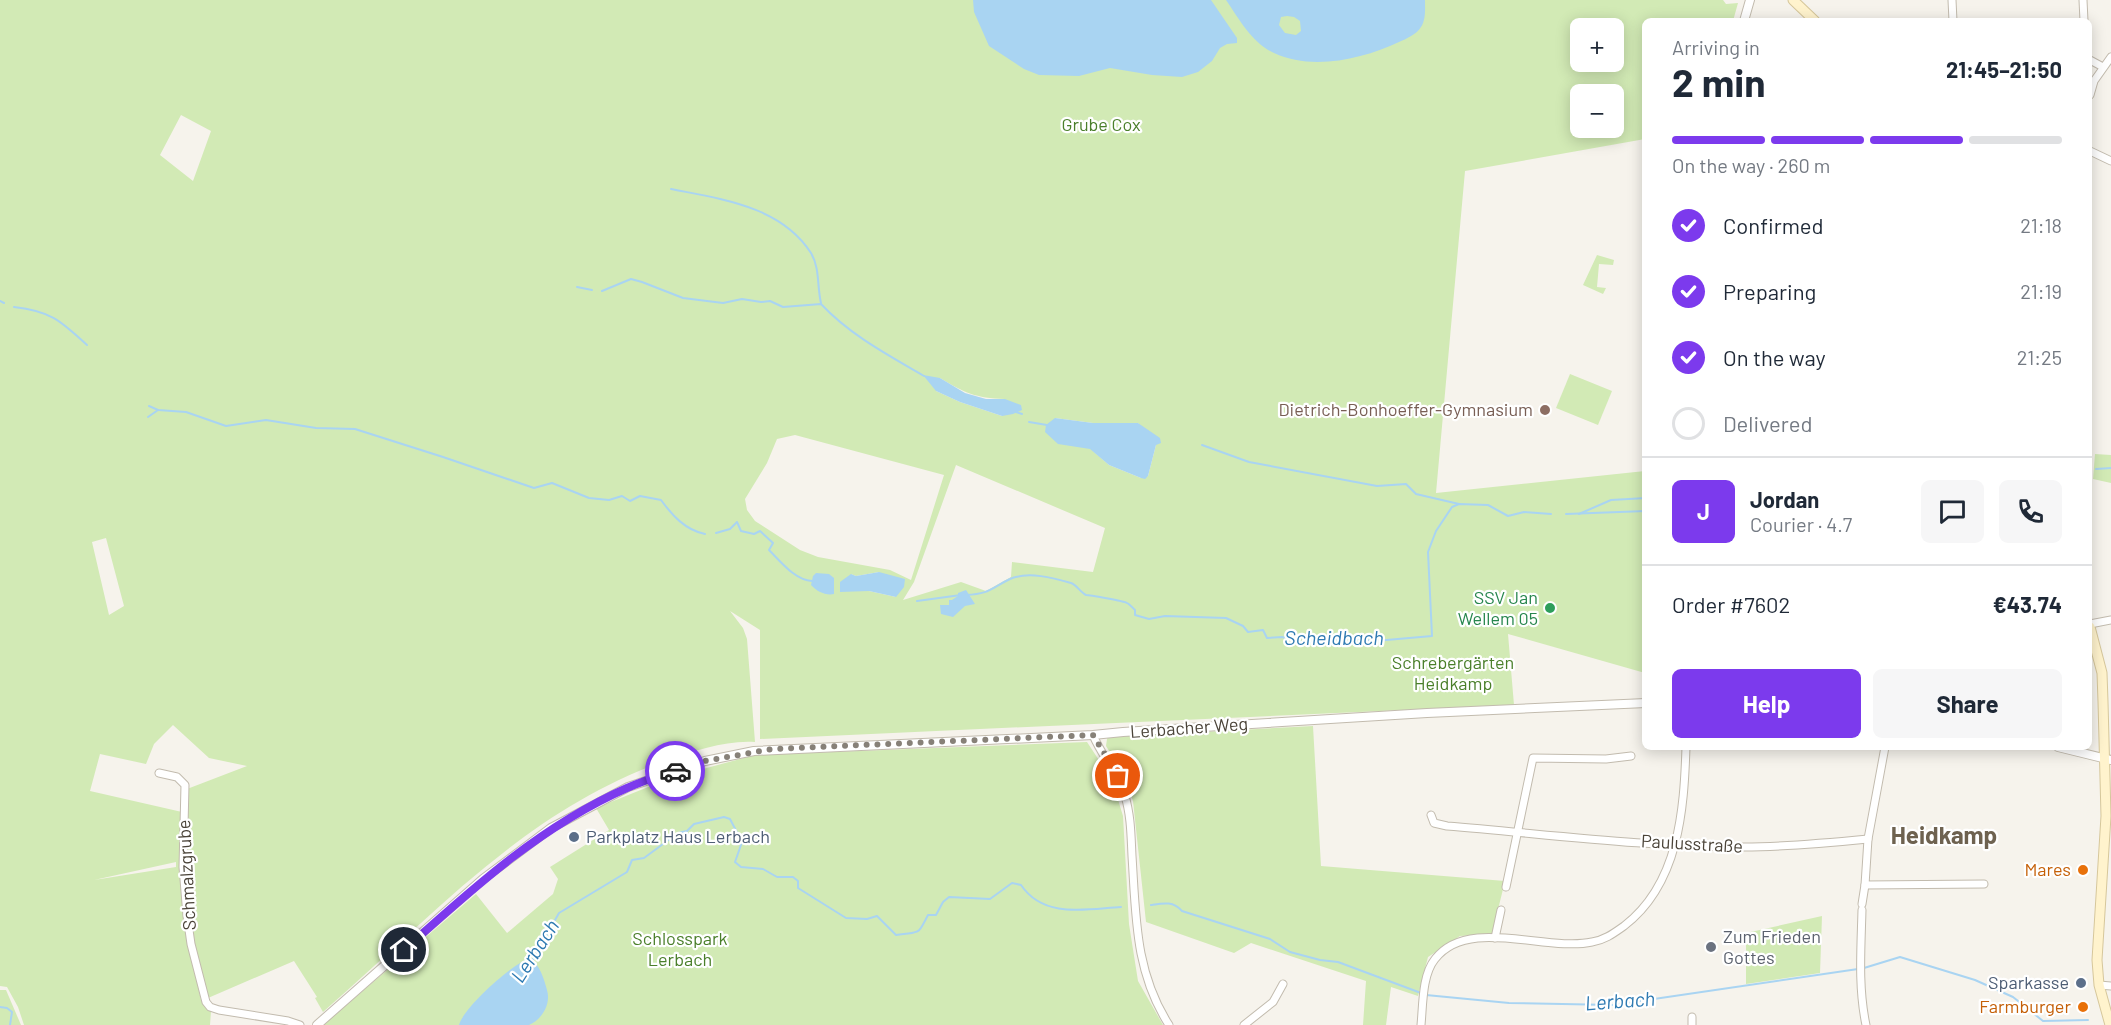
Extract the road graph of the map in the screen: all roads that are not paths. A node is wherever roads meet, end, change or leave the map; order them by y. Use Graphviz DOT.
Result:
graph roads {
  1 [pos="1750,0"];
  2 [pos="1793,0"];
  3 [pos="1953,0"];
  4 [pos="2083,0"];
  5 [pos="1745,18"];
  6 [pos="1812,18"];
  7 [pos="1953,18"];
  8 [pos="2084,18"];
  9 [pos="2111,57"];
  10 [pos="2092,61"];
  11 [pos="2103,67"];
  12 [pos="2092,88"];
  13 [pos="2092,152"];
  14 [pos="2111,161"];
  15 [pos="2111,620"];
  16 [pos="2092,625"];
  17 [pos="2092,633"];
  18 [pos="1642,703"];
  19 [pos="1093,735"];
  20 [pos="1686,750"];
  21 [pos="1884,750"];
  22 [pos="2070,750"];
  23 [pos="1631,756"];
  24 [pos="2108,759"];
  25 [pos="159,773"];
  26 [pos="1431,815"];
  27 [pos="1516,832"];
  28 [pos="1868,839"];
  29 [pos="1676,844"];
  30 [pos="2107,876"];
  31 [pos="1984,884"];
  32 [pos="1865,885"];
  33 [pos="1506,887"];
  34 [pos="1501,910"];
  35 [pos="1495,938"];
  36 [pos="1283,984"];
  37 [pos="2100,986"];
  38 [pos="2111,986"];
  39 [pos="300,1025"];
  40 [pos="317,1025"];
  41 [pos="1169,1025"];
  42 [pos="1244,1025"];
  43 [pos="1421,1025"];
  44 [pos="1866,1025"];
  45 [pos="2110,1025"];
  1 -- 5 [label="street"];
  2 -- 6 [label="main road"];
  3 -- 7 [label="street"];
  4 -- 8 [label="street"];
  9 -- 11 [label="street"];
  10 -- 11 [label="street"];
  11 -- 12 [label="street"];
  13 -- 14 [label="street"];
  15 -- 16 [label="street"];
  17 -- 24 [label="main road"];
  18 -- 19 [label="street, Lerbacher Weg"];
  19 -- 40 [label="street, Lerbacher Weg"];
  19 -- 41 [label="street"];
  20 -- 29 [label="street"];
  21 -- 28 [label="street"];
  22 -- 24 [label="street"];
  23 -- 27 [label="street"];
  24 -- 30 [label="main road"];
  25 -- 39 [label="street, Schmalzgrube"];
  26 -- 27 [label="street, Paulusstraße"];
  27 -- 29 [label="street, Paulusstraße"];
  27 -- 33 [label="street"];
  28 -- 29 [label="street, Paulusstraße"];
  28 -- 32 [label="street"];
  29 -- 35 [label="street"];
  30 -- 37 [label="main road"];
  31 -- 32 [label="street"];
  32 -- 44 [label="street"];
  34 -- 35 [label="street"];
  35 -- 43 [label="street"];
  36 -- 42 [label="street"];
  37 -- 38 [label="street"];
  37 -- 45 [label="main road"];
}
